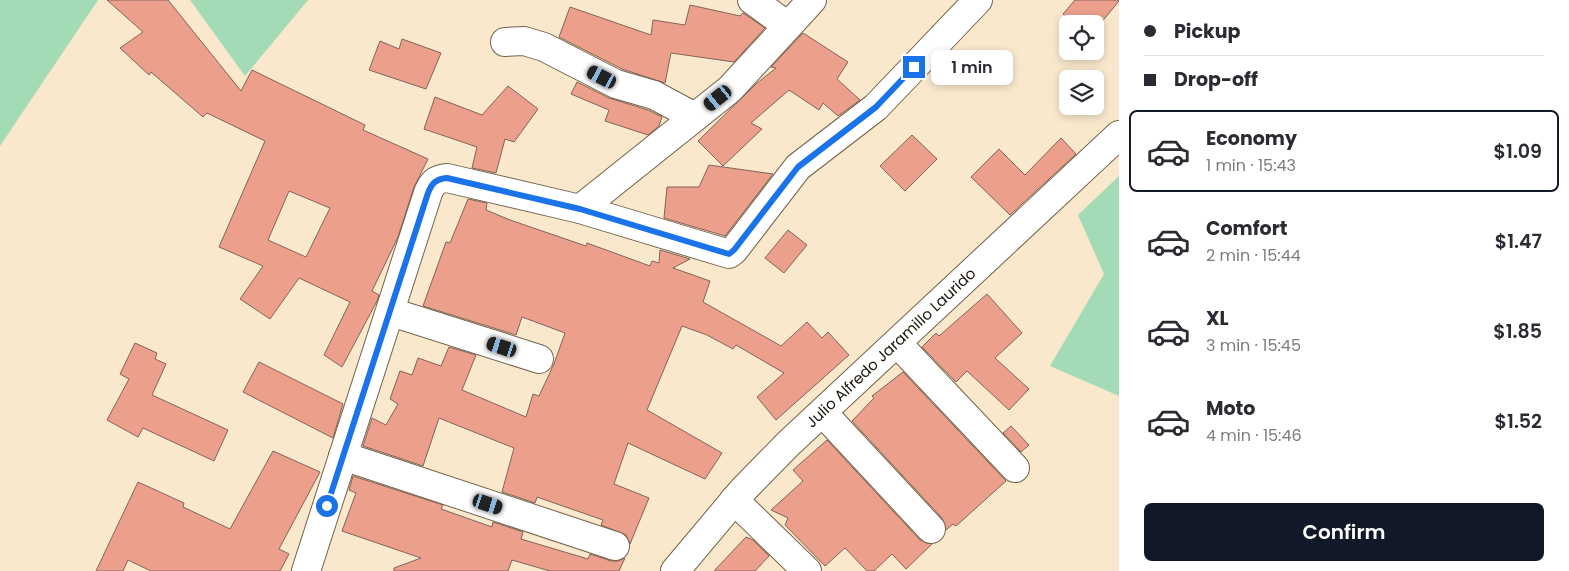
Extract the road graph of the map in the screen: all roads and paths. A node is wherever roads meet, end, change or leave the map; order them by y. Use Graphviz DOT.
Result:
graph roads {
  1 [pos="752,0"];
  2 [pos="812,0"];
  3 [pos="978,0"];
  4 [pos="788,26"];
  5 [pos="505,42"];
  6 [pos="695,117"];
  7 [pos="1119,136"];
  8 [pos="580,209"];
  9 [pos="390,312"];
  10 [pos="896,343"];
  11 [pos="539,359"];
  12 [pos="823,413"];
  13 [pos="343,456"];
  14 [pos="1014,468"];
  15 [pos="734,500"];
  16 [pos="931,529"];
  17 [pos="615,546"];
  18 [pos="306,571"];
  19 [pos="675,571"];
  20 [pos="807,571"];
  1 -- 4 [label="street"];
  2 -- 4 [label="street"];
  3 -- 8 [label="street"];
  4 -- 6 [label="street"];
  5 -- 6 [label="street"];
  6 -- 8 [label="street"];
  7 -- 10 [label="street, Julio Alfredo Jaramillo Laurido"];
  8 -- 9 [label="street"];
  9 -- 11 [label="street"];
  9 -- 13 [label="street"];
  10 -- 12 [label="street, Julio Alfredo Jaramillo Laurido"];
  10 -- 14 [label="street"];
  12 -- 15 [label="street, Julio Alfredo Jaramillo Laurido"];
  12 -- 16 [label="street"];
  13 -- 17 [label="street"];
  13 -- 18 [label="street"];
  15 -- 19 [label="street, Julio Alfredo Jaramillo Laurido"];
  15 -- 20 [label="street"];
}
